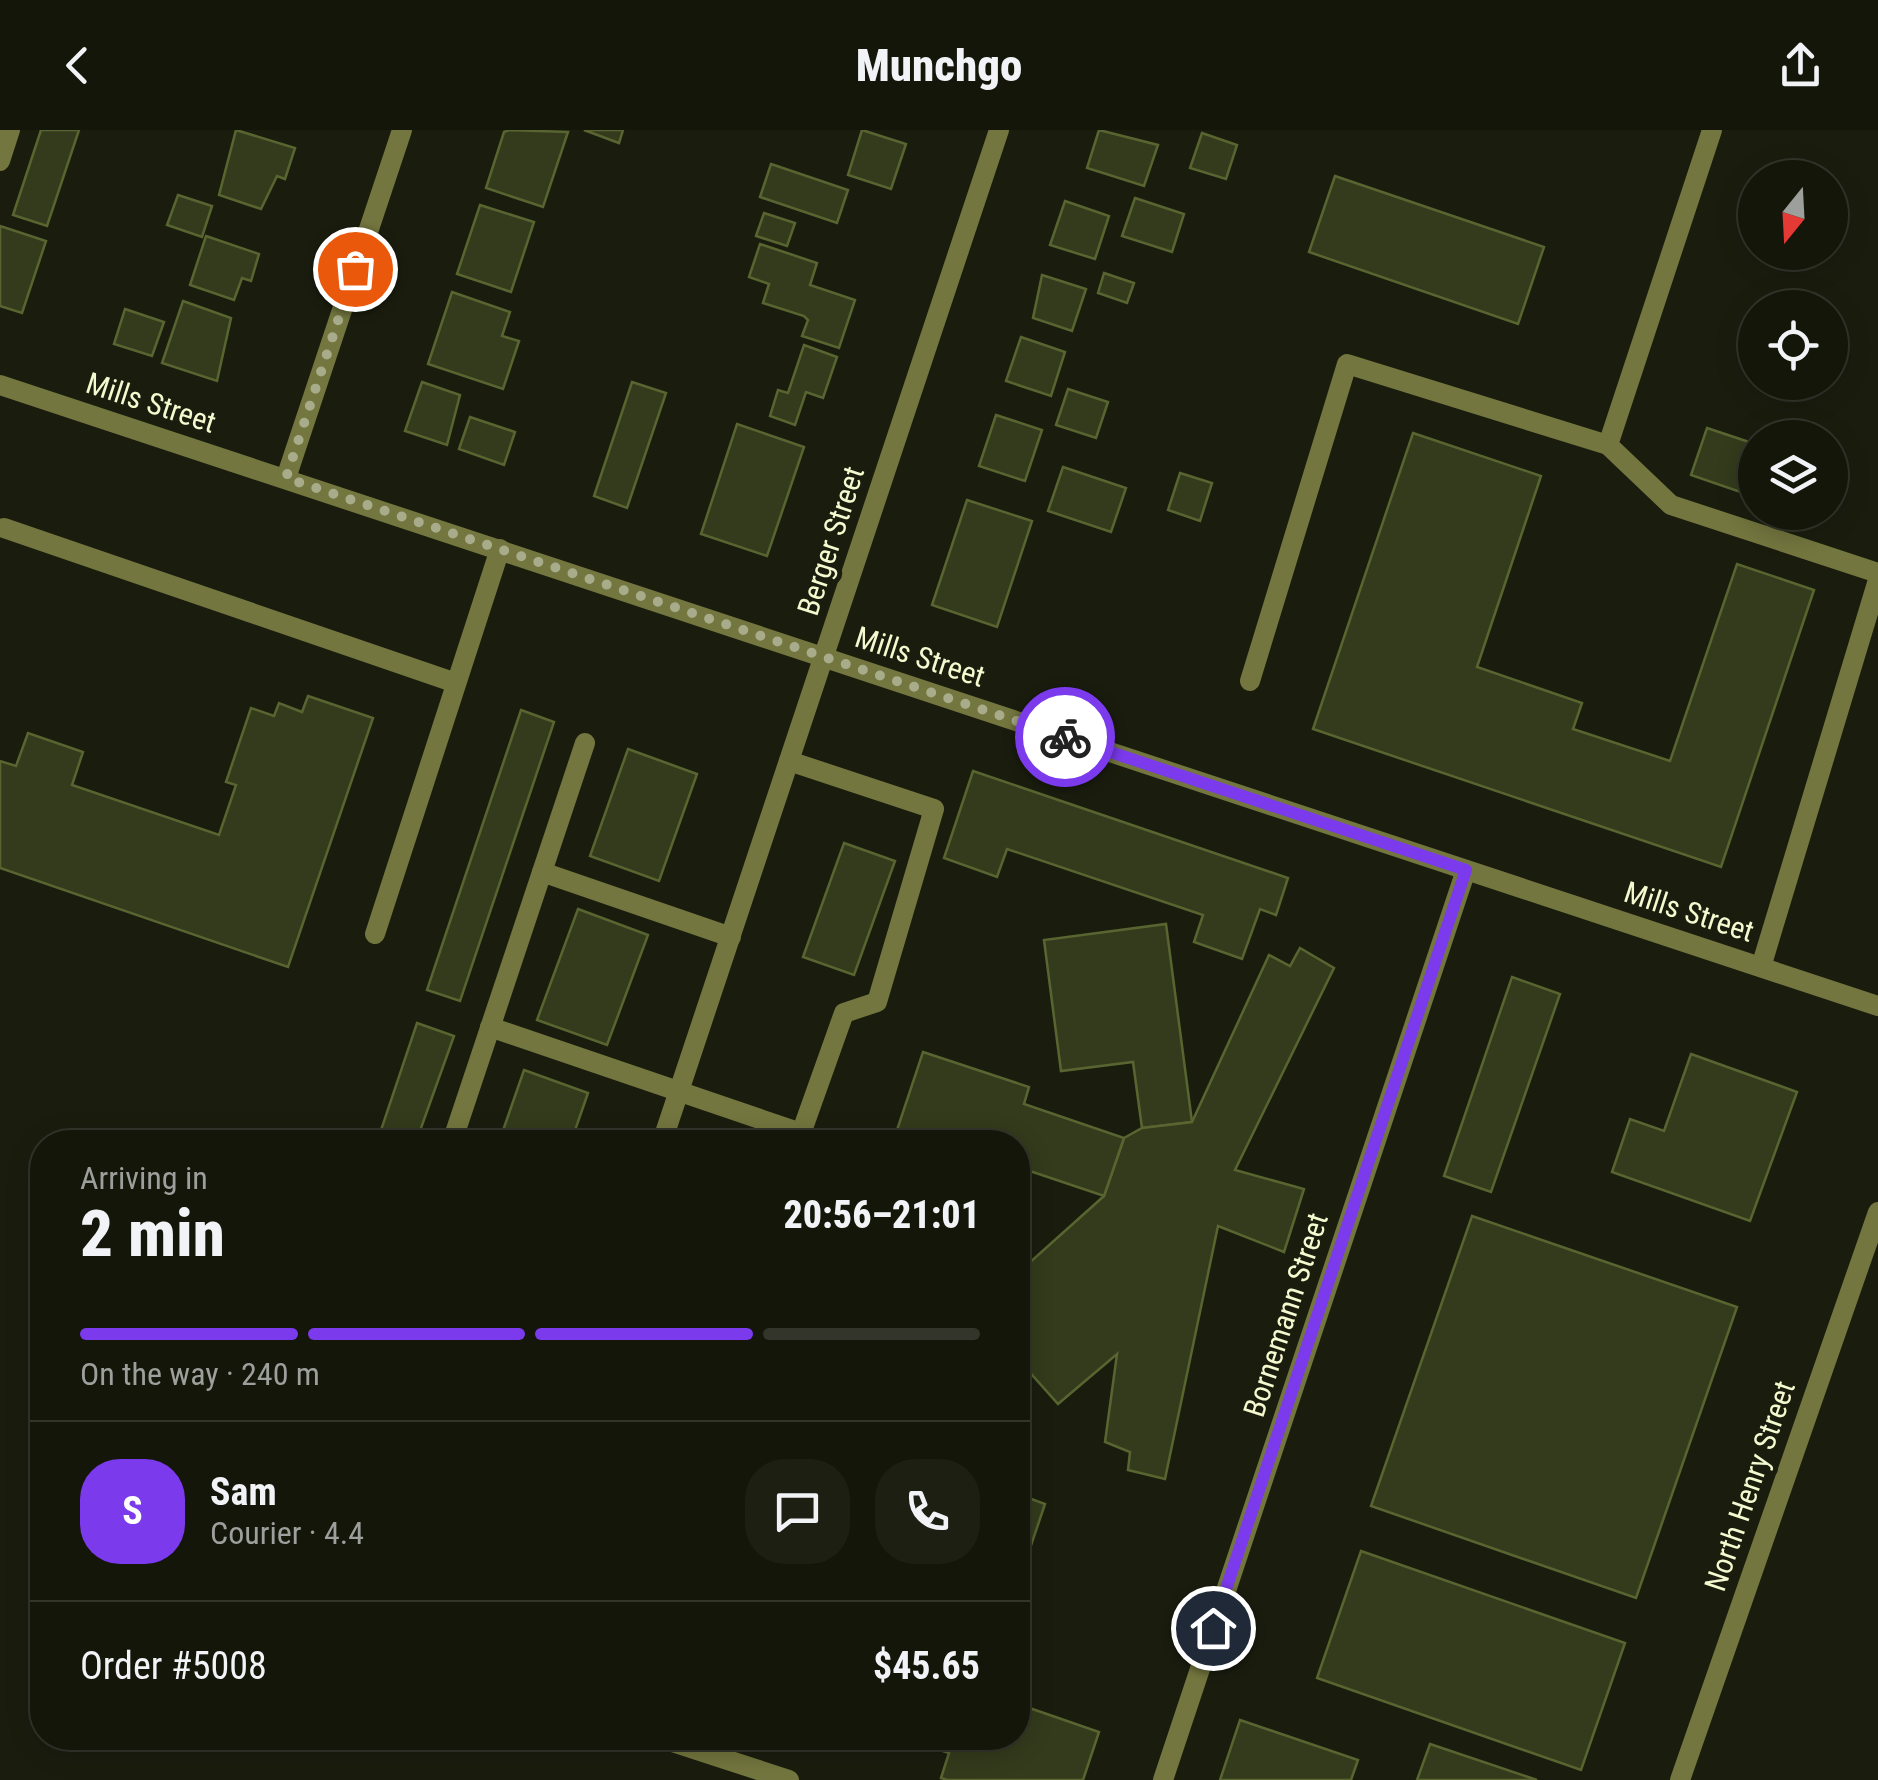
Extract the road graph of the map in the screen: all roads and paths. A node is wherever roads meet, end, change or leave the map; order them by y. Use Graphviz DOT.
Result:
graph roads {
  1 [pos="10,130"];
  2 [pos="402,130"];
  3 [pos="1000,130"];
  4 [pos="1712,130"];
  5 [pos="0,161"];
  6 [pos="0,385"];
  7 [pos="1608,445"];
  8 [pos="286,478"];
  9 [pos="4,528"];
  10 [pos="500,549"];
  11 [pos="1878,577"];
  12 [pos="824,657"];
  13 [pos="1250,681"];
  14 [pos="456,684"];
  15 [pos="585,742"];
  16 [pos="789,761"];
  17 [pos="1466,870"];
  18 [pos="542,872"];
  19 [pos="375,934"];
  20 [pos="731,937"];
  21 [pos="1760,967"];
  22 [pos="1878,1006"];
  23 [pos="490,1026"];
  24 [pos="679,1092"];
  25 [pos="456,1130"];
  26 [pos="666,1130"];
  27 [pos="778,1130"];
  28 [pos="802,1130"];
  29 [pos="1878,1212"];
  30 [pos="697,1750"];
  31 [pos="789,1780"];
  32 [pos="1162,1780"];
  33 [pos="1680,1780"];
  1 -- 5 [label="street"];
  2 -- 8 [label="street"];
  3 -- 12 [label="street, Berger Street"];
  4 -- 7 [label="street"];
  6 -- 8 [label="street, Mills Street"];
  7 -- 11 [label="street"];
  7 -- 13 [label="street"];
  8 -- 10 [label="street, Mills Street"];
  9 -- 14 [label="street"];
  10 -- 12 [label="street, Mills Street"];
  10 -- 14 [label="street"];
  11 -- 21 [label="street"];
  12 -- 16 [label="street, Berger Street"];
  12 -- 17 [label="street, Mills Street"];
  14 -- 19 [label="street"];
  15 -- 18 [label="street"];
  16 -- 20 [label="street, Berger Street"];
  16 -- 28 [label="street"];
  17 -- 21 [label="street, Mills Street"];
  17 -- 32 [label="street, Bornemann Street"];
  18 -- 20 [label="street"];
  18 -- 23 [label="street"];
  20 -- 24 [label="street, Berger Street"];
  21 -- 22 [label="street, Mills Street"];
  23 -- 24 [label="street"];
  23 -- 25 [label="street"];
  24 -- 26 [label="street, Berger Street"];
  24 -- 27 [label="street"];
  29 -- 33 [label="street, North Henry Street"];
  30 -- 31 [label="street"];
}
